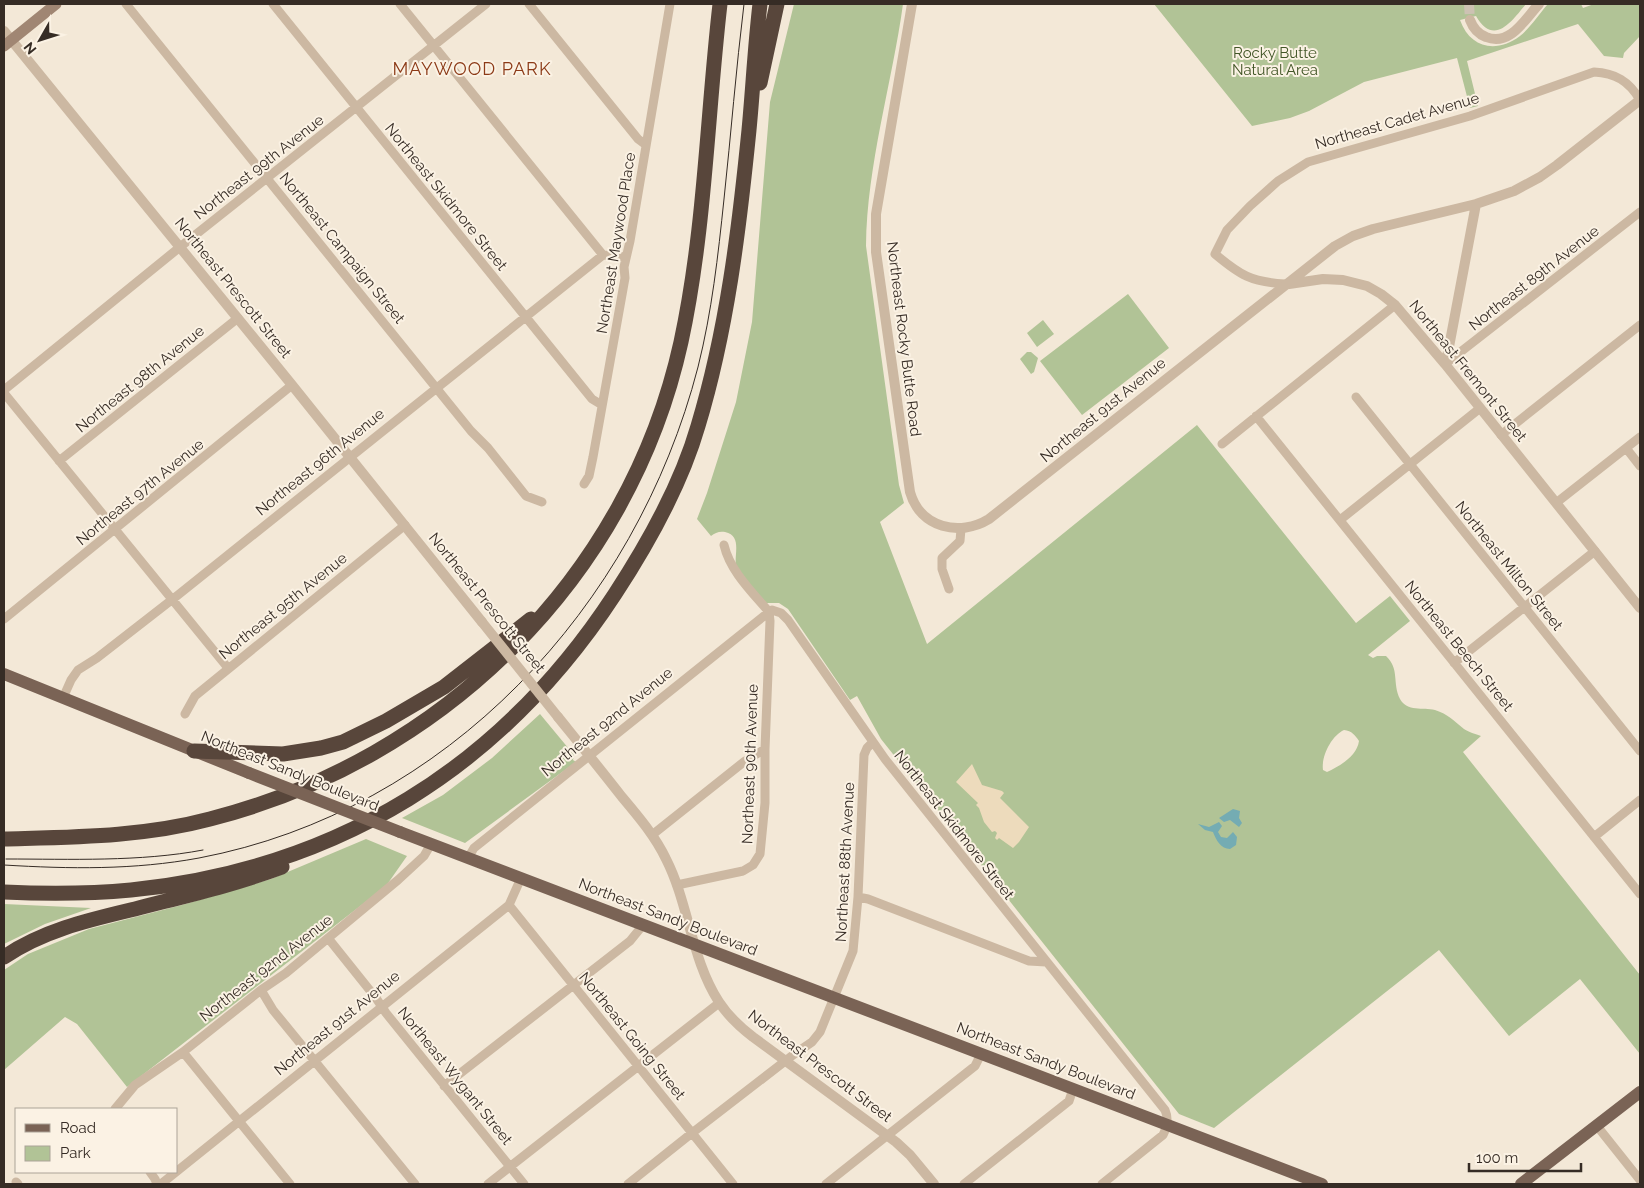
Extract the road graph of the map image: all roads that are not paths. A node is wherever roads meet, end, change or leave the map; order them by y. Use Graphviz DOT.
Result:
graph roads {
  1 [pos="56,4"];
  2 [pos="126,4"];
  3 [pos="273,4"];
  4 [pos="400,4"];
  5 [pos="486,4"];
  6 [pos="529,4"];
  7 [pos="670,4"];
  8 [pos="720,4"];
  9 [pos="760,4"];
  10 [pos="777,4"];
  11 [pos="912,4"];
  12 [pos="1539,4"];
  13 [pos="1470,20"];
  14 [pos="6,39"];
  15 [pos="434,45"];
  16 [pos="752,94"];
  17 [pos="1640,100"];
  18 [pos="356,107"];
  19 [pos="646,145"];
  20 [pos="268,177"];
  21 [pos="1476,204"];
  22 [pos="1640,212"];
  23 [pos="180,247"];
  24 [pos="1214,254"];
  25 [pos="603,255"];
  26 [pos="626,257"];
  27 [pos="1285,284"];
  28 [pos="1395,306"];
  29 [pos="525,316"];
  30 [pos="238,318"];
  31 [pos="1640,325"];
  32 [pos="1444,364"];
  33 [pos="292,385"];
  34 [pos="436,387"];
  35 [pos="4,391"];
  36 [pos="1356,397"];
  37 [pos="602,405"];
  38 [pos="1479,408"];
  39 [pos="1256,416"];
  40 [pos="1500,435"];
  41 [pos="1640,437"];
  42 [pos="1222,444"];
  43 [pos="1626,448"];
  44 [pos="350,456"];
  45 [pos="59,461"];
  46 [pos="1410,464"];
  47 [pos="1640,466"];
  48 [pos="584,484"];
  49 [pos="542,502"];
  50 [pos="1556,503"];
  51 [pos="1340,520"];
  52 [pos="405,526"];
  53 [pos="961,529"];
  54 [pos="116,530"];
  55 [pos="724,545"];
  56 [pos="1595,551"];
  57 [pos="949,589"];
  58 [pos="171,599"];
  59 [pos="1524,607"];
  60 [pos="1640,608"];
  61 [pos="769,612"];
  62 [pos="544,614"];
  63 [pos="4,619"];
  64 [pos="1454,662"];
  65 [pos="228,668"];
  66 [pos="4,674"];
  67 [pos="63,698"];
  68 [pos="185,714"];
  69 [pos="872,743"];
  70 [pos="765,749"];
  71 [pos="194,751"];
  72 [pos="1640,751"];
  73 [pos="589,755"];
  74 [pos="1640,800"];
  75 [pos="4,828"];
  76 [pos="344,833"];
  77 [pos="652,835"];
  78 [pos="51,837"];
  79 [pos="1594,837"];
  80 [pos="4,839"];
  81 [pos="431,844"];
  82 [pos="468,858"];
  83 [pos="521,878"];
  84 [pos="677,885"];
  85 [pos="4,892"];
  86 [pos="1640,894"];
  87 [pos="858,897"];
  88 [pos="509,905"];
  89 [pos="643,925"];
  90 [pos="328,938"];
  91 [pos="696,945"];
  92 [pos="4,957"];
  93 [pos="1046,962"];
  94 [pos="574,985"];
  95 [pos="261,990"];
  96 [pos="835,998"];
  97 [pos="719,1002"];
  98 [pos="382,1006"];
  99 [pos="183,1052"];
  100 [pos="981,1054"];
  101 [pos="314,1060"];
  102 [pos="785,1061"];
  103 [pos="638,1066"];
  104 [pos="444,1086"];
  105 [pos="1073,1089"];
  106 [pos="1640,1092"];
  107 [pos="116,1108"];
  108 [pos="239,1122"];
  109 [pos="1167,1125"];
  110 [pos="1597,1126"];
  111 [pos="692,1133"];
  112 [pos="888,1136"];
  113 [pos="510,1167"];
  114 [pos="178,1170"];
  115 [pos="151,1173"];
  116 [pos="175,1173"];
  117 [pos="1640,1180"];
  118 [pos="157,1184"];
  119 [pos="161,1184"];
  120 [pos="290,1184"];
  121 [pos="414,1184"];
  122 [pos="488,1184"];
  123 [pos="524,1184"];
  124 [pos="628,1184"];
  125 [pos="733,1184"];
  126 [pos="826,1184"];
  127 [pos="934,1184"];
  128 [pos="964,1184"];
  129 [pos="1102,1184"];
  130 [pos="1322,1184"];
  131 [pos="1521,1184"];
  1 -- 14 [label="main road"];
  2 -- 20 [label="street, Northeast Campaign Street"];
  3 -- 18 [label="street, Northeast Skidmore Street"];
  4 -- 15 [label="street"];
  5 -- 15 [label="street, Northeast 99th Avenue"];
  6 -- 19 [label="street"];
  7 -- 19 [label="street, Northeast Maywood Place"];
  8 -- 62 [label="highway"];
  9 -- 16 [label="highway"];
  10 -- 16 [label="highway"];
  11 -- 53 [label="street, Northeast Rocky Butte Road"];
  12 -- 13 [label="street"];
  14 -- 23 [label="street, Northeast Prescott Street"];
  15 -- 18 [label="street, Northeast 99th Avenue"];
  15 -- 25 [label="street"];
  16 -- 76 [label="highway"];
  17 -- 21 [label="street"];
  17 -- 24 [label="street, Northeast Cadet Avenue"];
  18 -- 20 [label="street, Northeast 99th Avenue"];
  18 -- 29 [label="street, Northeast Skidmore Street"];
  19 -- 26 [label="street, Northeast Maywood Place"];
  20 -- 23 [label="street, Northeast 99th Avenue"];
  20 -- 34 [label="street, Northeast Campaign Street"];
  21 -- 27 [label="street"];
  21 -- 32 [label="street"];
  22 -- 32 [label="street, Northeast 89th Avenue"];
  23 -- 30 [label="street, Northeast Prescott Street"];
  23 -- 35 [label="street, Northeast 99th Avenue"];
  24 -- 27 [label="street, Northeast Fremont Street"];
  25 -- 26 [label="street"];
  25 -- 29 [label="street, Northeast 96th Avenue"];
  26 -- 37 [label="street, Northeast Maywood Place"];
  27 -- 28 [label="street, Northeast Fremont Street"];
  27 -- 53 [label="street, Northeast 91st Avenue"];
  28 -- 32 [label="street, Northeast Fremont Street"];
  28 -- 39 [label="street"];
  29 -- 34 [label="street, Northeast 96th Avenue"];
  29 -- 37 [label="street, Northeast Skidmore Street"];
  30 -- 33 [label="street, Northeast Prescott Street"];
  30 -- 45 [label="street, Northeast 98th Avenue"];
  31 -- 40 [label="street"];
  32 -- 38 [label="street, Northeast Fremont Street"];
  33 -- 44 [label="street, Northeast Prescott Street"];
  33 -- 54 [label="street, Northeast 97th Avenue"];
  34 -- 44 [label="street, Northeast 96th Avenue"];
  34 -- 49 [label="street, Northeast Campaign Street"];
  35 -- 45 [label="street"];
  36 -- 46 [label="street, Northeast Milton Street"];
  37 -- 48 [label="street, Northeast Maywood Place"];
  38 -- 40 [label="street, Northeast Fremont Street"];
  38 -- 46 [label="street"];
  39 -- 42 [label="street"];
  39 -- 51 [label="street, Northeast Beech Street"];
  40 -- 50 [label="street, Northeast Fremont Street"];
  41 -- 43 [label="street"];
  43 -- 47 [label="street"];
  43 -- 50 [label="street"];
  44 -- 52 [label="street, Northeast Prescott Street"];
  44 -- 58 [label="street, Northeast 96th Avenue"];
  45 -- 54 [label="street"];
  46 -- 51 [label="street"];
  46 -- 59 [label="street, Northeast Milton Street"];
  50 -- 56 [label="street, Northeast Fremont Street"];
  51 -- 64 [label="street, Northeast Beech Street"];
  52 -- 65 [label="street, Northeast 95th Avenue"];
  52 -- 73 [label="street, Northeast Prescott Street, bridge"];
  53 -- 57 [label="street"];
  54 -- 58 [label="street"];
  54 -- 63 [label="street, Northeast 97th Avenue"];
  55 -- 61 [label="street, Northeast Skidmore Street"];
  56 -- 59 [label="street"];
  56 -- 60 [label="street, Northeast Fremont Street"];
  58 -- 65 [label="street"];
  58 -- 67 [label="street, Northeast 96th Avenue"];
  59 -- 64 [label="street"];
  59 -- 72 [label="street, Northeast Milton Street"];
  61 -- 69 [label="street, Northeast Skidmore Street"];
  61 -- 70 [label="street, Northeast 90th Avenue"];
  61 -- 73 [label="street, Northeast 92nd Avenue"];
  62 -- 71 [label="highway"];
  62 -- 78 [label="highway"];
  64 -- 79 [label="street, Northeast Beech Street"];
  65 -- 68 [label="street, Northeast 95th Avenue"];
  66 -- 67 [label="main road, Northeast Sandy Boulevard"];
  67 -- 71 [label="main road, Northeast Sandy Boulevard"];
  69 -- 87 [label="street, Northeast 88th Avenue"];
  69 -- 93 [label="street, Northeast Skidmore Street"];
  70 -- 77 [label="street"];
  70 -- 84 [label="street, Northeast 90th Avenue"];
  71 -- 81 [label="main road, Northeast Sandy Boulevard, bridge"];
  73 -- 77 [label="street, Northeast Prescott Street"];
  73 -- 82 [label="street, Northeast 92nd Avenue"];
  74 -- 79 [label="street"];
  75 -- 78 [label="highway"];
  76 -- 85 [label="highway"];
  76 -- 92 [label="highway"];
  77 -- 84 [label="street, Northeast Prescott Street"];
  78 -- 80 [label="highway"];
  79 -- 86 [label="street, Northeast Beech Street"];
  81 -- 82 [label="main road, Northeast Sandy Boulevard"];
  81 -- 90 [label="street, Northeast 92nd Avenue"];
  82 -- 83 [label="main road, Northeast Sandy Boulevard"];
  83 -- 88 [label="street, Northeast 91st Avenue"];
  83 -- 89 [label="main road, Northeast Sandy Boulevard"];
  84 -- 91 [label="street, Northeast Prescott Street"];
  87 -- 93 [label="street"];
  87 -- 96 [label="street, Northeast 88th Avenue"];
  88 -- 94 [label="street, Northeast Going Street"];
  88 -- 98 [label="street, Northeast 91st Avenue"];
  89 -- 91 [label="main road, Northeast Sandy Boulevard"];
  89 -- 94 [label="street"];
  90 -- 95 [label="street, Northeast 92nd Avenue"];
  90 -- 98 [label="street, Northeast Wygant Street"];
  91 -- 96 [label="main road, Northeast Sandy Boulevard"];
  91 -- 97 [label="street, Northeast Prescott Street"];
  93 -- 109 [label="street, Northeast Skidmore Street"];
  94 -- 103 [label="street, Northeast Going Street"];
  94 -- 104 [label="street"];
  95 -- 99 [label="street, Northeast 92nd Avenue"];
  95 -- 101 [label="street"];
  96 -- 100 [label="main road, Northeast Sandy Boulevard"];
  96 -- 102 [label="street, Northeast 88th Avenue"];
  97 -- 102 [label="street, Northeast Prescott Street"];
  97 -- 103 [label="street"];
  98 -- 101 [label="street, Northeast 91st Avenue"];
  98 -- 104 [label="street, Northeast Wygant Street"];
  99 -- 107 [label="street, Northeast 92nd Avenue"];
  99 -- 108 [label="street"];
  100 -- 105 [label="main road, Northeast Sandy Boulevard"];
  100 -- 112 [label="street"];
  101 -- 108 [label="street, Northeast 91st Avenue"];
  101 -- 121 [label="street"];
  102 -- 111 [label="street, Northeast 88th Avenue"];
  102 -- 112 [label="street, Northeast Prescott Street"];
  103 -- 111 [label="street, Northeast Going Street"];
  103 -- 113 [label="street"];
  104 -- 113 [label="street, Northeast Wygant Street"];
  105 -- 109 [label="main road, Northeast Sandy Boulevard"];
  105 -- 128 [label="street"];
  106 -- 110 [label="main road"];
  108 -- 114 [label="street, Northeast 91st Avenue"];
  108 -- 120 [label="street"];
  109 -- 129 [label="street"];
  109 -- 130 [label="main road, Northeast Sandy Boulevard"];
  110 -- 117 [label="street"];
  110 -- 131 [label="main road"];
  111 -- 124 [label="street, Northeast 88th Avenue"];
  111 -- 125 [label="street, Northeast Going Street"];
  112 -- 126 [label="street"];
  112 -- 127 [label="street, Northeast Prescott Street"];
  113 -- 122 [label="street"];
  113 -- 123 [label="street, Northeast Wygant Street"];
  115 -- 118 [label="street"];
  116 -- 119 [label="street, Northeast 91st Avenue"];
}
